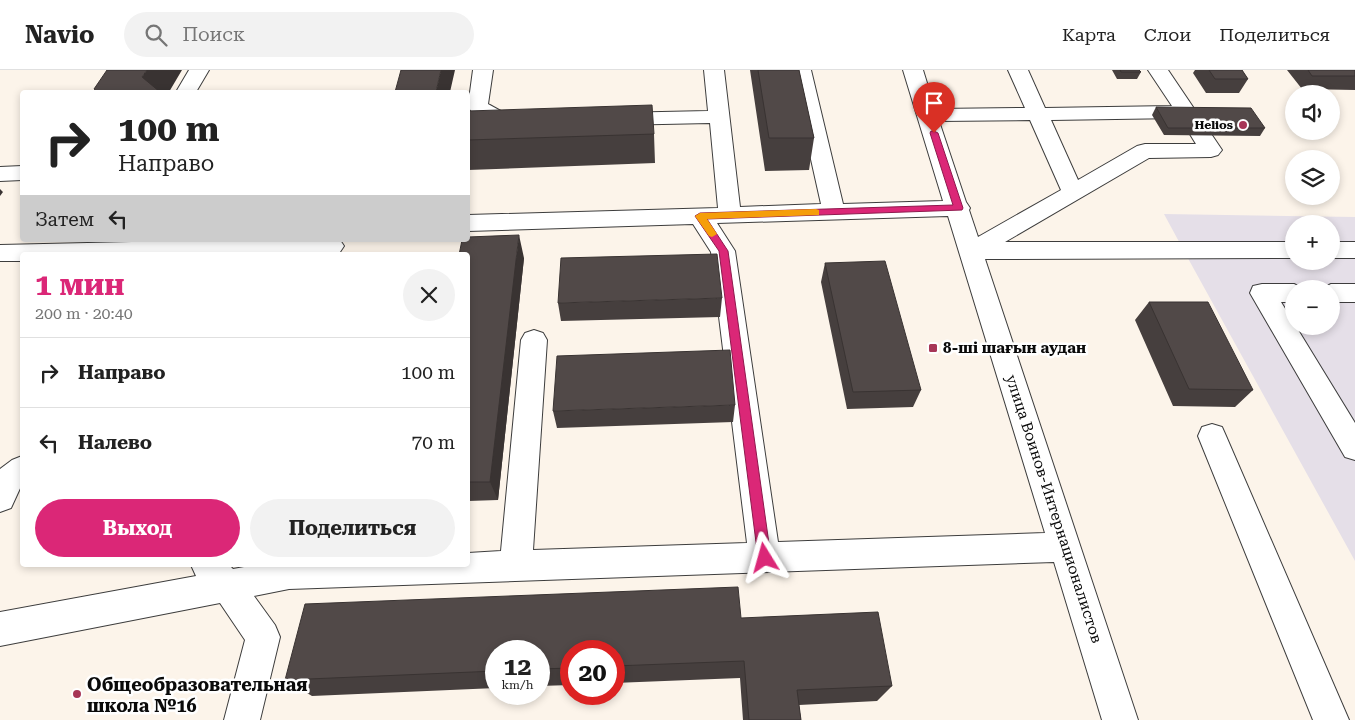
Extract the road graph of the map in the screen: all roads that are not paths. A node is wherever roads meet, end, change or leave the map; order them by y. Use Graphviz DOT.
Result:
graph roads {
  1 [pos="199,70"];
  2 [pos="483,70"];
  3 [pos="714,70"];
  4 [pos="801,70"];
  5 [pos="913,70"];
  6 [pos="1018,70"];
  7 [pos="1158,70"];
  8 [pos="187,90"];
  9 [pos="1186,112"];
  10 [pos="1037,114"];
  11 [pos="928,115"];
  12 [pos="718,116"];
  13 [pos="591,119"];
  14 [pos="543,120"];
  15 [pos="20,173"];
  16 [pos="0,174"];
  17 [pos="1073,192"];
  18 [pos="959,208"];
  19 [pos="834,212"];
  20 [pos="730,215"];
  21 [pos="700,216"];
  22 [pos="470,223"];
  23 [pos="333,247"];
  24 [pos="1285,250"];
  25 [pos="1340,250"];
  26 [pos="1355,250"];
  27 [pos="972,251"];
  28 [pos="56,252"];
  29 [pos="0,253"];
  30 [pos="20,253"];
  31 [pos="1285,293"];
  32 [pos="1285,331"];
  33 [pos="1287,335"];
  34 [pos="534,340"];
  35 [pos="1212,436"];
  36 [pos="1355,448"];
  37 [pos="20,470"];
  38 [pos="0,498"];
  39 [pos="1066,547"];
  40 [pos="765,558"];
  41 [pos="516,566"];
  42 [pos="451,567"];
  43 [pos="470,567"];
  44 [pos="217,576"];
  45 [pos="0,629"];
  46 [pos="242,720"];
  47 [pos="1120,720"];
  48 [pos="1331,720"];
  1 -- 8 [label="street"];
  2 -- 14 [label="street"];
  3 -- 12 [label="street"];
  4 -- 19 [label="street"];
  5 -- 11 [label="street, улица Воинов-Интернационалистов"];
  6 -- 10 [label="street"];
  7 -- 9 [label="street"];
  9 -- 10 [label="street"];
  9 -- 17 [label="street"];
  10 -- 11 [label="street"];
  10 -- 17 [label="street"];
  11 -- 18 [label="street, улица Воинов-Интернационалистов"];
  12 -- 13 [label="street"];
  12 -- 20 [label="street"];
  15 -- 16 [label="street"];
  17 -- 27 [label="street"];
  18 -- 19 [label="street"];
  18 -- 27 [label="street, улица Воинов-Интернационалистов"];
  19 -- 20 [label="street"];
  20 -- 21 [label="street"];
  21 -- 22 [label="street"];
  21 -- 40 [label="street"];
  23 -- 28 [label="street"];
  24 -- 27 [label="street"];
  25 -- 26 [label="street"];
  27 -- 39 [label="street, улица Воинов-Интернационалистов"];
  29 -- 30 [label="street"];
  31 -- 32 [label="street"];
  33 -- 36 [label="street"];
  34 -- 41 [label="street"];
  35 -- 48 [label="street"];
  37 -- 38 [label="street"];
  39 -- 40 [label="street"];
  39 -- 47 [label="street, улица Воинов-Интернационалистов"];
  40 -- 41 [label="street"];
  41 -- 43 [label="street"];
  42 -- 44 [label="street"];
  44 -- 45 [label="street"];
  44 -- 46 [label="street"];
}
